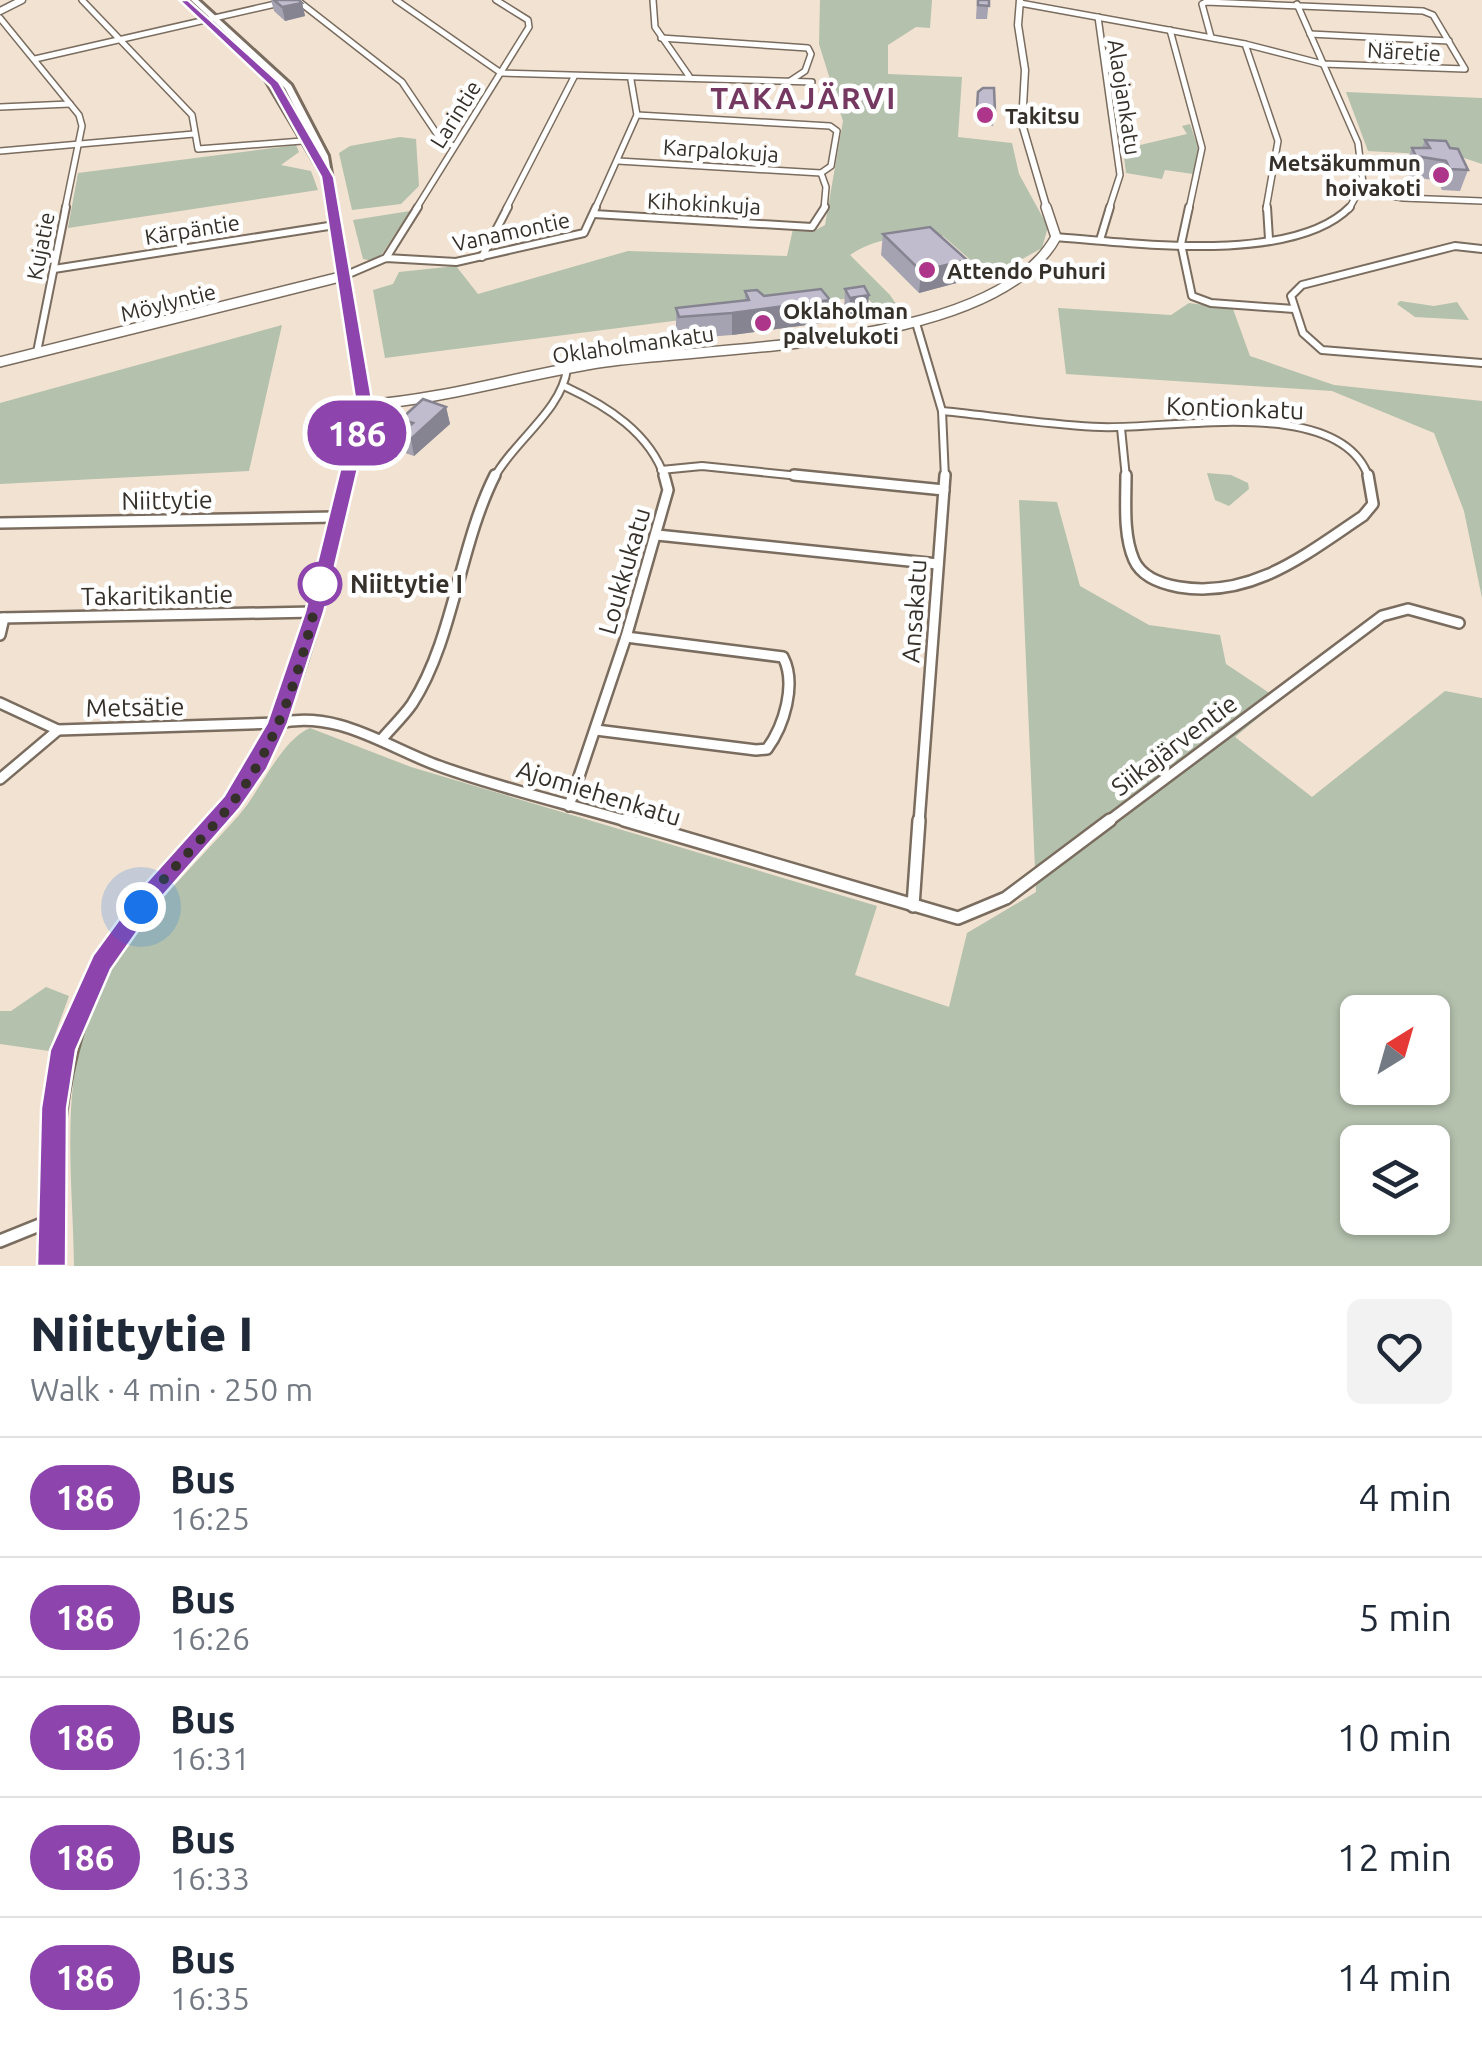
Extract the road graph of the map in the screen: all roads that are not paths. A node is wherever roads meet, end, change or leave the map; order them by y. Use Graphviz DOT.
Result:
graph roads {
  1 [pos="22,0"];
  2 [pos="82,0"];
  3 [pos="184,0"];
  4 [pos="194,0"];
  5 [pos="295,0"];
  6 [pos="396,0"];
  7 [pos="496,0"];
  8 [pos="653,0"];
  9 [pos="1020,1"];
  10 [pos="1297,3"];
  11 [pos="0,14"];
  12 [pos="1098,17"];
  13 [pos="209,19"];
  14 [pos="1170,30"];
  15 [pos="1310,34"];
  16 [pos="1211,37"];
  17 [pos="661,38"];
  18 [pos="120,39"];
  19 [pos="1449,41"];
  20 [pos="1246,44"];
  21 [pos="35,59"];
  22 [pos="1322,64"];
  23 [pos="501,73"];
  24 [pos="799,75"];
  25 [pos="690,76"];
  26 [pos="574,77"];
  27 [pos="630,80"];
  28 [pos="790,81"];
  29 [pos="70,104"];
  30 [pos="0,107"];
  31 [pos="637,114"];
  32 [pos="194,134"];
  33 [pos="316,140"];
  34 [pos="305,142"];
  35 [pos="76,146"];
  36 [pos="454,146"];
  37 [pos="0,151"];
  38 [pos="618,161"];
  39 [pos="822,173"];
  40 [pos="327,177"];
  41 [pos="1361,190"];
  42 [pos="1482,201"];
  43 [pos="594,214"];
  44 [pos="335,224"];
  45 [pos="1056,237"];
  46 [pos="1269,239"];
  47 [pos="1100,240"];
  48 [pos="1181,244"];
  49 [pos="1482,249"];
  50 [pos="386,258"];
  51 [pos="482,258"];
  52 [pos="54,269"];
  53 [pos="344,276"];
  54 [pos="1294,308"];
  55 [pos="916,323"];
  56 [pos="37,352"];
  57 [pos="0,362"];
  58 [pos="1482,363"];
  59 [pos="567,369"];
  60 [pos="566,387"];
  61 [pos="364,405"];
  62 [pos="942,411"];
  63 [pos="1121,428"];
  64 [pos="660,470"];
  65 [pos="944,490"];
  66 [pos="335,517"];
  67 [pos="0,523"];
  68 [pos="657,535"];
  69 [pos="938,564"];
  70 [pos="314,612"];
  71 [pos="2,618"];
  72 [pos="1459,624"];
  73 [pos="0,635"];
  74 [pos="626,637"];
  75 [pos="0,703"];
  76 [pos="278,723"];
  77 [pos="58,730"];
  78 [pos="596,730"];
  79 [pos="381,740"];
  80 [pos="0,779"];
  81 [pos="569,806"];
  82 [pos="913,906"];
  83 [pos="52,1220"];
  84 [pos="0,1241"];
  85 [pos="52,1266"];
  1 -- 11 [label="street"];
  2 -- 18 [label="street"];
  3 -- 13 [label="main road"];
  4 -- 13 [label="main road"];
  5 -- 13 [label="street"];
  5 -- 36 [label="street"];
  6 -- 23 [label="street"];
  7 -- 23 [label="street, Larintie"];
  8 -- 17 [label="street"];
  9 -- 12 [label="street"];
  9 -- 45 [label="street"];
  10 -- 15 [label="street"];
  10 -- 16 [label="street"];
  10 -- 19 [label="street, Näretie"];
  11 -- 21 [label="street"];
  12 -- 14 [label="street"];
  12 -- 47 [label="street, Alaojankatu"];
  13 -- 18 [label="street"];
  13 -- 33 [label="main road"];
  13 -- 34 [label="main road"];
  14 -- 16 [label="street"];
  14 -- 48 [label="street"];
  15 -- 19 [label="street"];
  15 -- 22 [label="street"];
  16 -- 20 [label="street"];
  17 -- 24 [label="street"];
  17 -- 25 [label="street"];
  18 -- 21 [label="street"];
  18 -- 32 [label="street"];
  19 -- 22 [label="street, Näretie"];
  20 -- 22 [label="street"];
  20 -- 46 [label="street"];
  21 -- 29 [label="street"];
  22 -- 41 [label="street"];
  23 -- 26 [label="street"];
  23 -- 36 [label="street, Larintie"];
  24 -- 28 [label="street"];
  24 -- 28 [label="street"];
  25 -- 27 [label="street"];
  25 -- 28 [label="street"];
  26 -- 27 [label="street"];
  26 -- 51 [label="street"];
  27 -- 31 [label="street"];
  29 -- 30 [label="street"];
  29 -- 35 [label="street, Kujatie"];
  31 -- 38 [label="street, Vanamontie"];
  31 -- 39 [label="street"];
  32 -- 34 [label="street"];
  32 -- 35 [label="street"];
  33 -- 34 [label="street"];
  33 -- 40 [label="main road"];
  34 -- 40 [label="main road"];
  35 -- 37 [label="street"];
  35 -- 52 [label="street, Kujatie"];
  36 -- 50 [label="street, Larintie"];
  38 -- 39 [label="street, Karpalokuja"];
  38 -- 43 [label="street, Vanamontie"];
  39 -- 43 [label="street, Kihokinkuja"];
  40 -- 44 [label="main road"];
  41 -- 42 [label="street"];
  41 -- 46 [label="street"];
  43 -- 51 [label="street, Vanamontie"];
  44 -- 52 [label="street, Kärpäntie"];
  44 -- 53 [label="main road"];
  45 -- 47 [label="street"];
  45 -- 55 [label="street, Oklaholmankatu"];
  46 -- 48 [label="street"];
  47 -- 48 [label="street"];
  48 -- 54 [label="street"];
  49 -- 54 [label="street"];
  50 -- 51 [label="street, Vanamontie"];
  50 -- 53 [label="street, Vanamontie"];
  52 -- 56 [label="street, Kujatie"];
  53 -- 56 [label="street, Möylyntie"];
  53 -- 61 [label="main road"];
  54 -- 58 [label="street"];
  55 -- 59 [label="street, Oklaholmankatu"];
  55 -- 62 [label="street, Ansakatu"];
  56 -- 57 [label="street, Möylyntie"];
  59 -- 60 [label="street"];
  59 -- 61 [label="street, Oklaholmankatu"];
  60 -- 64 [label="street"];
  60 -- 79 [label="street"];
  61 -- 66 [label="street"];
  62 -- 63 [label="street, Kontionkatu"];
  62 -- 65 [label="street, Ansakatu"];
  63 -- 63 [label="street, Kontionkatu"];
  64 -- 65 [label="street"];
  64 -- 68 [label="street, Loukkukatu"];
  65 -- 69 [label="street, Ansakatu"];
  66 -- 67 [label="street, Niittytie"];
  66 -- 70 [label="street"];
  68 -- 69 [label="street"];
  68 -- 74 [label="street, Loukkukatu"];
  69 -- 82 [label="street, Ansakatu"];
  70 -- 71 [label="street, Takaritikantie"];
  70 -- 76 [label="street"];
  71 -- 73 [label="street"];
  72 -- 82 [label="street, Siikajärventie"];
  74 -- 78 [label="street, Loukkukatu"];
  74 -- 78 [label="street"];
  75 -- 77 [label="street, Metsätie"];
  76 -- 77 [label="street, Metsätie"];
  76 -- 79 [label="street, Ajomiehenkatu"];
  76 -- 83 [label="street"];
  77 -- 80 [label="street"];
  78 -- 81 [label="street, Loukkukatu"];
  79 -- 81 [label="street, Ajomiehenkatu"];
  81 -- 82 [label="street, Ajomiehenkatu"];
  83 -- 84 [label="street"];
  83 -- 85 [label="street"];
}
